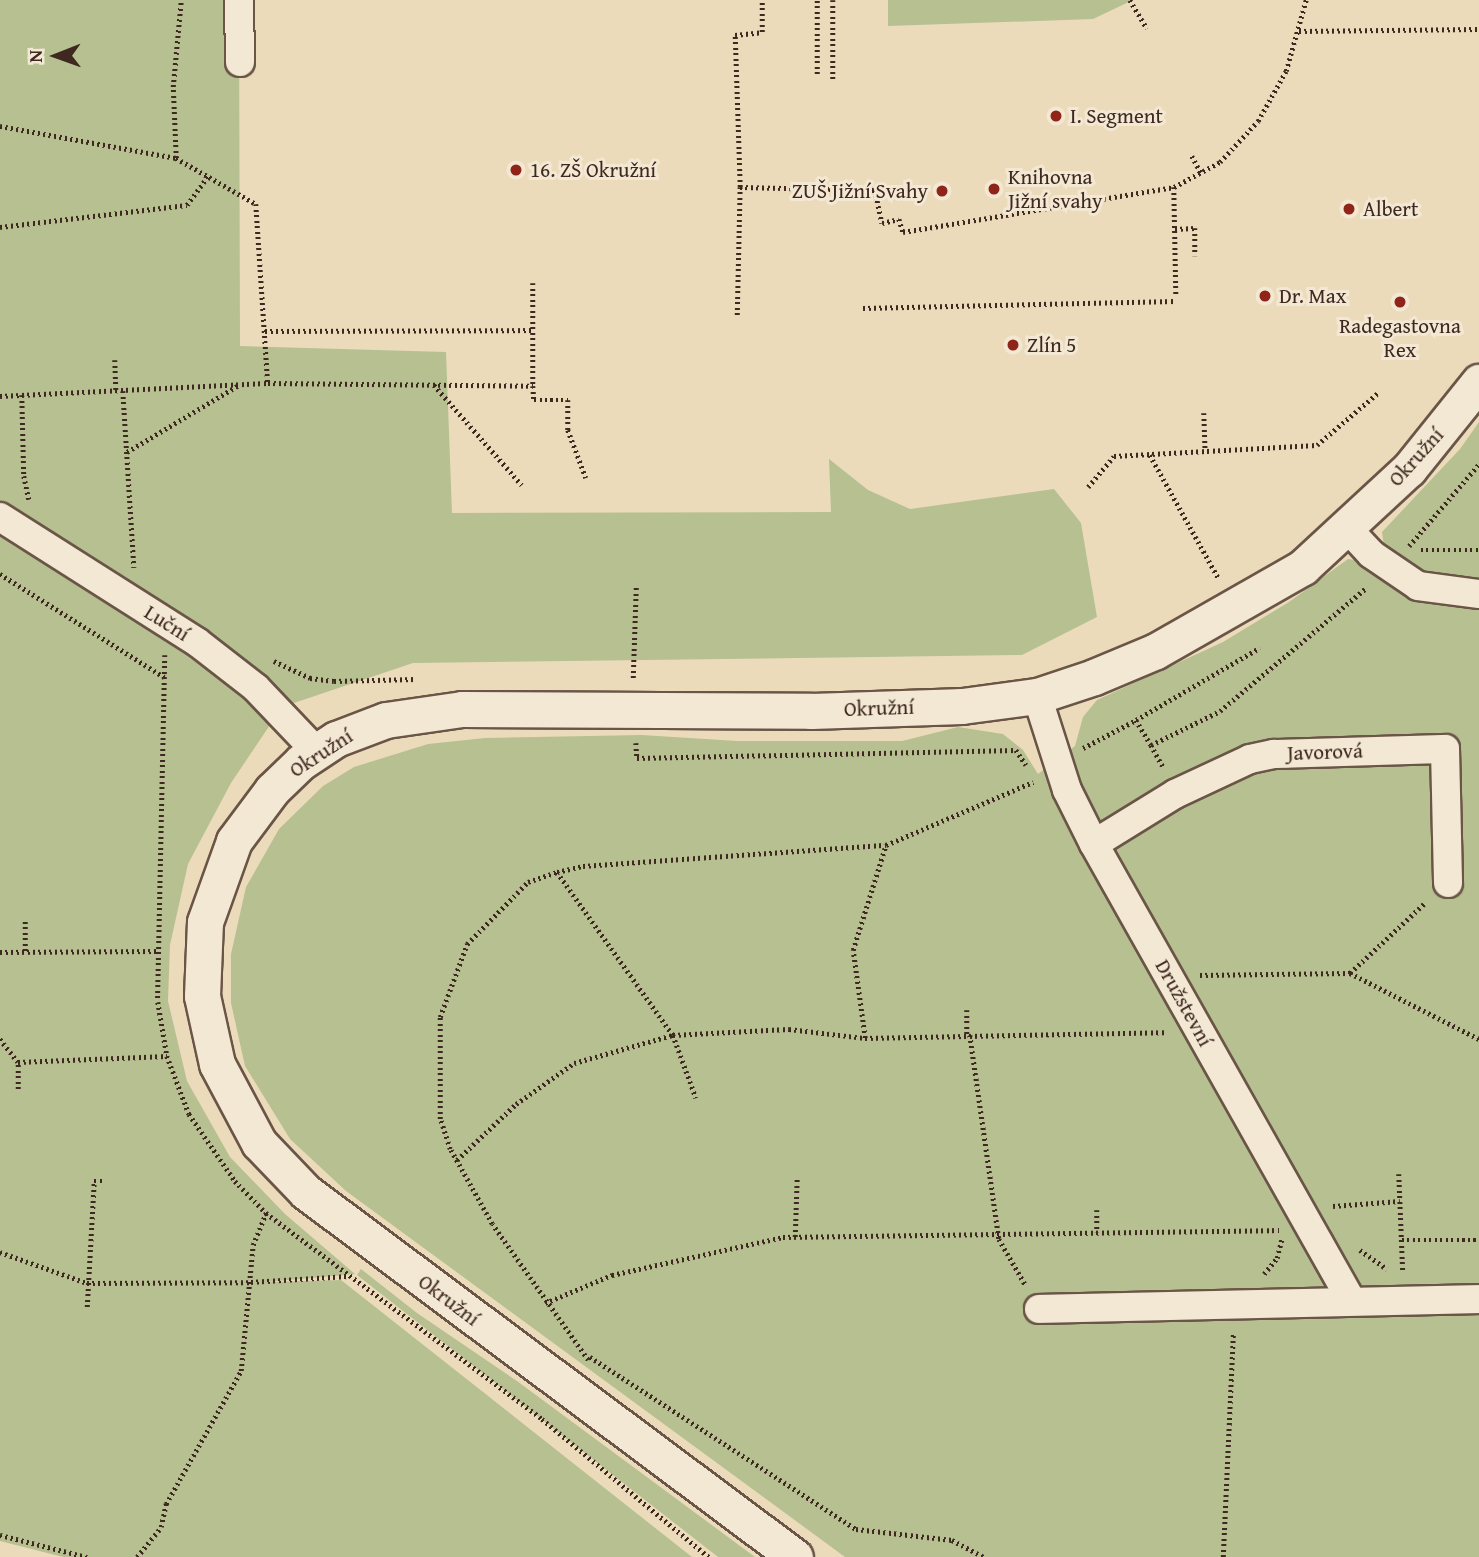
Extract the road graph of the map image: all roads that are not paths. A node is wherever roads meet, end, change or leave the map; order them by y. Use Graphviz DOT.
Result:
graph roads {
  1 [pos="239,0"];
  2 [pos="240,62"];
  3 [pos="1479,382"];
  4 [pos="0,517"];
  5 [pos="1347,528"];
  6 [pos="1479,594"];
  7 [pos="1037,696"];
  8 [pos="316,751"];
  9 [pos="1094,844"];
  10 [pos="1448,883"];
  11 [pos="1479,1299"];
  12 [pos="1351,1300"];
  13 [pos="1039,1309"];
  14 [pos="794,1557"];
  1 -- 2 [label="street"];
  3 -- 5 [label="street, Okružní"];
  4 -- 8 [label="street, Luční"];
  5 -- 6 [label="street"];
  5 -- 7 [label="street, Okružní"];
  7 -- 8 [label="street, Okružní"];
  7 -- 9 [label="street, Družstevní"];
  8 -- 14 [label="street, Okružní"];
  9 -- 10 [label="street, Javorová"];
  9 -- 12 [label="street, Družstevní"];
  11 -- 12 [label="street"];
  12 -- 13 [label="street"];
}
